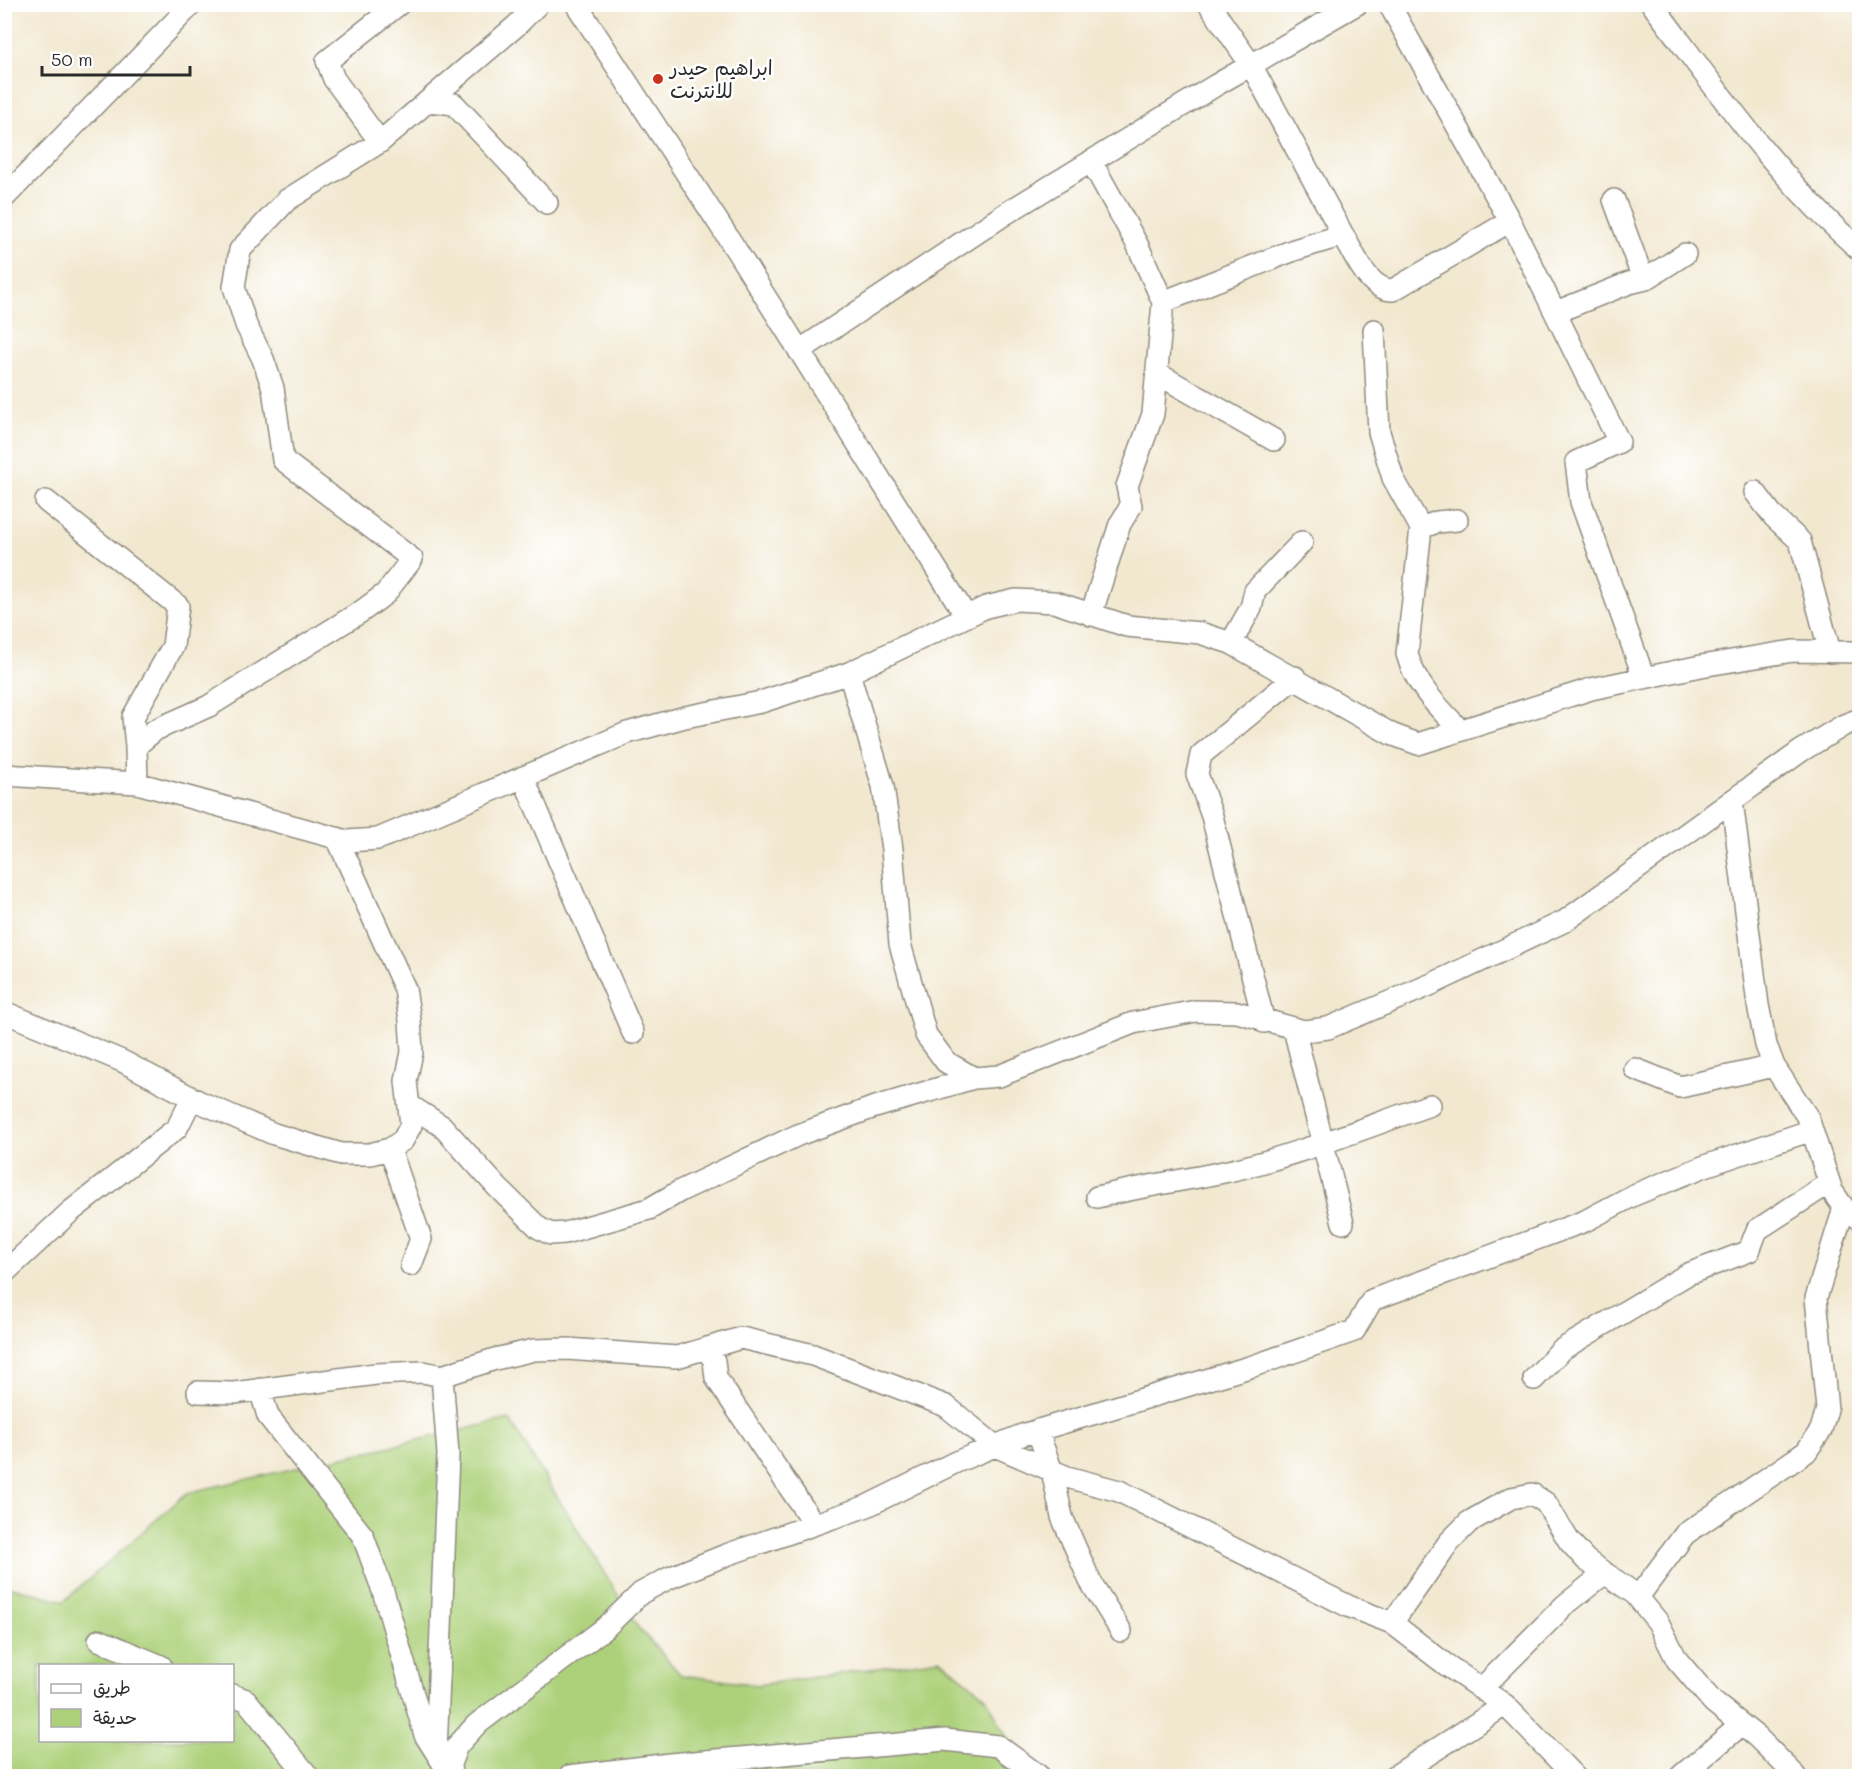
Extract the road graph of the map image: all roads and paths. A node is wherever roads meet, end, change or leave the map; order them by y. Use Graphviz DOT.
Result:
graph roads {
  1 [pos="192,4"];
  2 [pos="399,4"];
  3 [pos="538,4"];
  4 [pos="576,4"];
  5 [pos="1209,4"];
  6 [pos="1357,4"];
  7 [pos="1389,4"];
  8 [pos="1652,4"];
  9 [pos="1251,65"];
  10 [pos="429,101"];
  11 [pos="380,142"];
  12 [pos="1091,161"];
  13 [pos="4,198"];
  14 [pos="1614,200"];
  15 [pos="547,203"];
  16 [pos="1510,221"];
  17 [pos="1343,235"];
  18 [pos="1860,250"];
  19 [pos="1685,254"];
  20 [pos="1643,279"];
  21 [pos="1163,302"];
  22 [pos="1556,312"];
  23 [pos="1374,330"];
  24 [pos="799,351"];
  25 [pos="1158,374"];
  26 [pos="1274,440"];
  27 [pos="1755,492"];
  28 [pos="46,501"];
  29 [pos="1457,520"];
  30 [pos="1421,528"];
  31 [pos="1302,542"];
  32 [pos="1091,615"];
  33 [pos="966,616"];
  34 [pos="1231,643"];
  35 [pos="1830,652"];
  36 [pos="1860,652"];
  37 [pos="849,673"];
  38 [pos="1294,677"];
  39 [pos="1644,678"];
  40 [pos="1860,719"];
  41 [pos="1460,730"];
  42 [pos="136,746"];
  43 [pos="4,775"];
  44 [pos="523,777"];
  45 [pos="137,783"];
  46 [pos="1732,801"];
  47 [pos="337,838"];
  48 [pos="4,1012"];
  49 [pos="1264,1022"];
  50 [pos="1294,1029"];
  51 [pos="633,1033"];
  52 [pos="1774,1066"];
  53 [pos="1635,1069"];
  54 [pos="974,1078"];
  55 [pos="192,1098"];
  56 [pos="409,1105"];
  57 [pos="1430,1105"];
  58 [pos="1812,1130"];
  59 [pos="1323,1142"];
  60 [pos="390,1149"];
  61 [pos="1829,1183"];
  62 [pos="1097,1197"];
  63 [pos="1852,1214"];
  64 [pos="1343,1223"];
  65 [pos="411,1265"];
  66 [pos="4,1273"];
  67 [pos="707,1348"];
  68 [pos="442,1376"];
  69 [pos="1534,1379"];
  70 [pos="260,1389"];
  71 [pos="198,1392"];
  72 [pos="1037,1430"];
  73 [pos="995,1446"];
  74 [pos="1052,1471"];
  75 [pos="814,1524"];
  76 [pos="1605,1572"];
  77 [pos="1638,1597"];
  78 [pos="1392,1623"];
  79 [pos="1121,1631"];
  80 [pos="99,1640"];
  81 [pos="159,1664"];
  82 [pos="1481,1689"];
  83 [pos="234,1696"];
  84 [pos="1505,1705"];
  85 [pos="1742,1725"];
  86 [pos="436,1752"];
  87 [pos="309,1776"];
  88 [pos="451,1776"];
  89 [pos="569,1776"];
  90 [pos="1039,1776"];
  91 [pos="1395,1776"];
  92 [pos="1574,1776"];
  93 [pos="1681,1776"];
  94 [pos="1796,1776"];
  1 -- 13 [label="street"];
  2 -- 11 [label="street"];
  3 -- 10 [label="street"];
  4 -- 24 [label="street"];
  5 -- 9 [label="street"];
  6 -- 9 [label="street"];
  7 -- 16 [label="street"];
  8 -- 18 [label="street"];
  9 -- 12 [label="street"];
  9 -- 17 [label="street"];
  10 -- 11 [label="street"];
  10 -- 15 [label="street"];
  11 -- 42 [label="street"];
  12 -- 21 [label="street"];
  12 -- 24 [label="street"];
  14 -- 20 [label="street"];
  16 -- 17 [label="street"];
  16 -- 22 [label="street"];
  17 -- 21 [label="street"];
  19 -- 20 [label="street"];
  20 -- 22 [label="street"];
  21 -- 25 [label="street"];
  22 -- 39 [label="street"];
  23 -- 30 [label="street"];
  24 -- 33 [label="street"];
  25 -- 26 [label="street"];
  25 -- 32 [label="street"];
  27 -- 35 [label="street"];
  28 -- 42 [label="street"];
  29 -- 30 [label="street"];
  30 -- 41 [label="street"];
  31 -- 34 [label="street"];
  32 -- 33 [label="street"];
  32 -- 34 [label="street"];
  33 -- 37 [label="street"];
  34 -- 38 [label="street"];
  35 -- 36 [label="street"];
  35 -- 39 [label="street"];
  37 -- 44 [label="street"];
  37 -- 54 [label="street"];
  38 -- 41 [label="street"];
  38 -- 49 [label="street"];
  39 -- 41 [label="street"];
  40 -- 46 [label="street"];
  42 -- 45 [label="street"];
  43 -- 45 [label="street"];
  44 -- 47 [label="street"];
  44 -- 51 [label="street"];
  45 -- 47 [label="street"];
  46 -- 50 [label="street"];
  46 -- 52 [label="street"];
  47 -- 56 [label="street"];
  48 -- 55 [label="street"];
  49 -- 50 [label="street"];
  49 -- 54 [label="street"];
  50 -- 59 [label="street"];
  52 -- 53 [label="street"];
  52 -- 58 [label="street"];
  54 -- 56 [label="street"];
  55 -- 60 [label="street"];
  55 -- 66 [label="street"];
  56 -- 60 [label="street"];
  57 -- 59 [label="street"];
  58 -- 61 [label="street"];
  58 -- 72 [label="street"];
  59 -- 62 [label="street"];
  59 -- 64 [label="street"];
  60 -- 65 [label="street"];
  61 -- 63 [label="street"];
  61 -- 69 [label="street"];
  63 -- 77 [label="street"];
  67 -- 68 [label="street"];
  67 -- 73 [label="street"];
  67 -- 75 [label="street"];
  68 -- 70 [label="street"];
  68 -- 86 [label="street"];
  70 -- 71 [label="street"];
  70 -- 86 [label="street"];
  72 -- 73 [label="street"];
  72 -- 74 [label="street"];
  73 -- 74 [label="street"];
  73 -- 75 [label="street"];
  74 -- 78 [label="street"];
  74 -- 79 [label="street"];
  75 -- 88 [label="street"];
  76 -- 77 [label="street"];
  76 -- 78 [label="street"];
  76 -- 82 [label="street"];
  77 -- 85 [label="street"];
  78 -- 82 [label="street"];
  80 -- 81 [label="street"];
  82 -- 84 [label="street"];
  83 -- 87 [label="street"];
  84 -- 91 [label="street"];
  84 -- 92 [label="street"];
  85 -- 93 [label="street"];
  85 -- 94 [label="street"];
  86 -- 88 [label="street"];
  89 -- 90 [label="street"];
}
